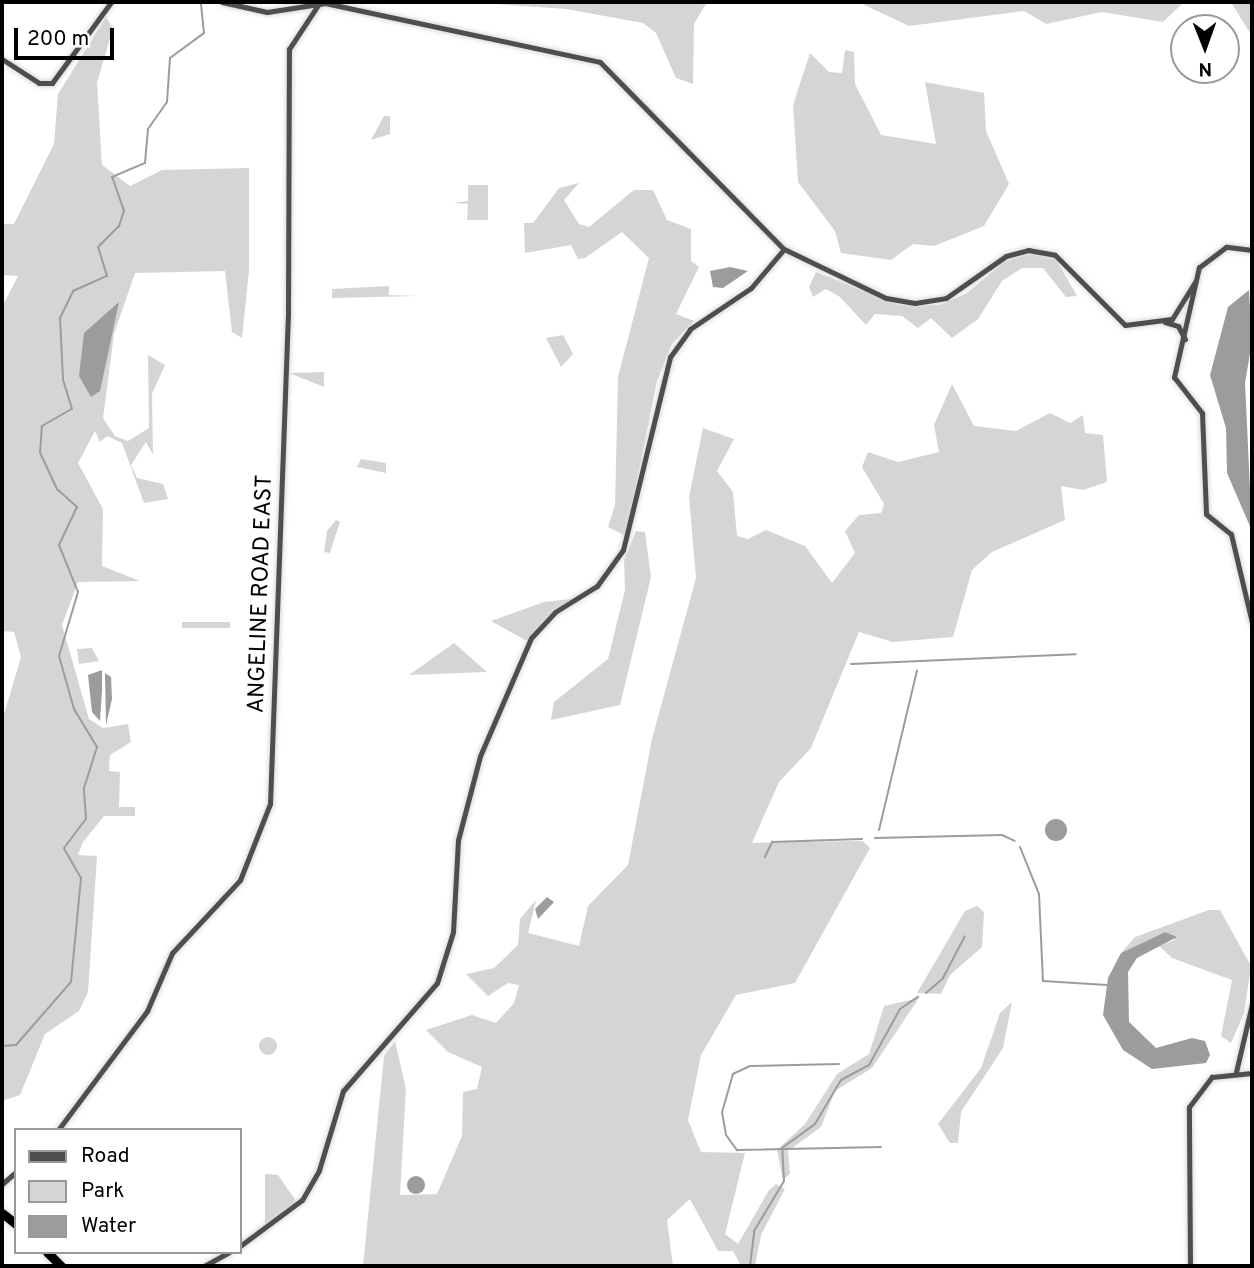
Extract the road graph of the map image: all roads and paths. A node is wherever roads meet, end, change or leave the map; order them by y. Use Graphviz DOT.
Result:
graph roads {
  1 [pos="111,2"];
  2 [pos="222,2"];
  3 [pos="320,2"];
  4 [pos="2,59"];
  5 [pos="784,249"];
  6 [pos="1252,250"];
  7 [pos="1195,282"];
  8 [pos="1163,322"];
  9 [pos="1185,342"];
  10 [pos="1252,623"];
  11 [pos="1252,1004"];
  12 [pos="1236,1072"];
  13 [pos="1252,1073"];
  14 [pos="59,1128"];
  15 [pos="242,1245"];
  16 [pos="225,1254"];
  17 [pos="204,1266"];
  18 [pos="1190,1266"];
  1 -- 4 [label="street"];
  2 -- 3 [label="street"];
  3 -- 5 [label="street"];
  3 -- 14 [label="street, ANGELINE ROAD EAST"];
  5 -- 8 [label="street"];
  5 -- 15 [label="street"];
  6 -- 7 [label="street"];
  7 -- 8 [label="street"];
  7 -- 9 [label="street"];
  8 -- 9 [label="street"];
  9 -- 10 [label="street"];
  11 -- 12 [label="street"];
  12 -- 13 [label="street"];
  12 -- 18 [label="street"];
  16 -- 17 [label="street"];
}
